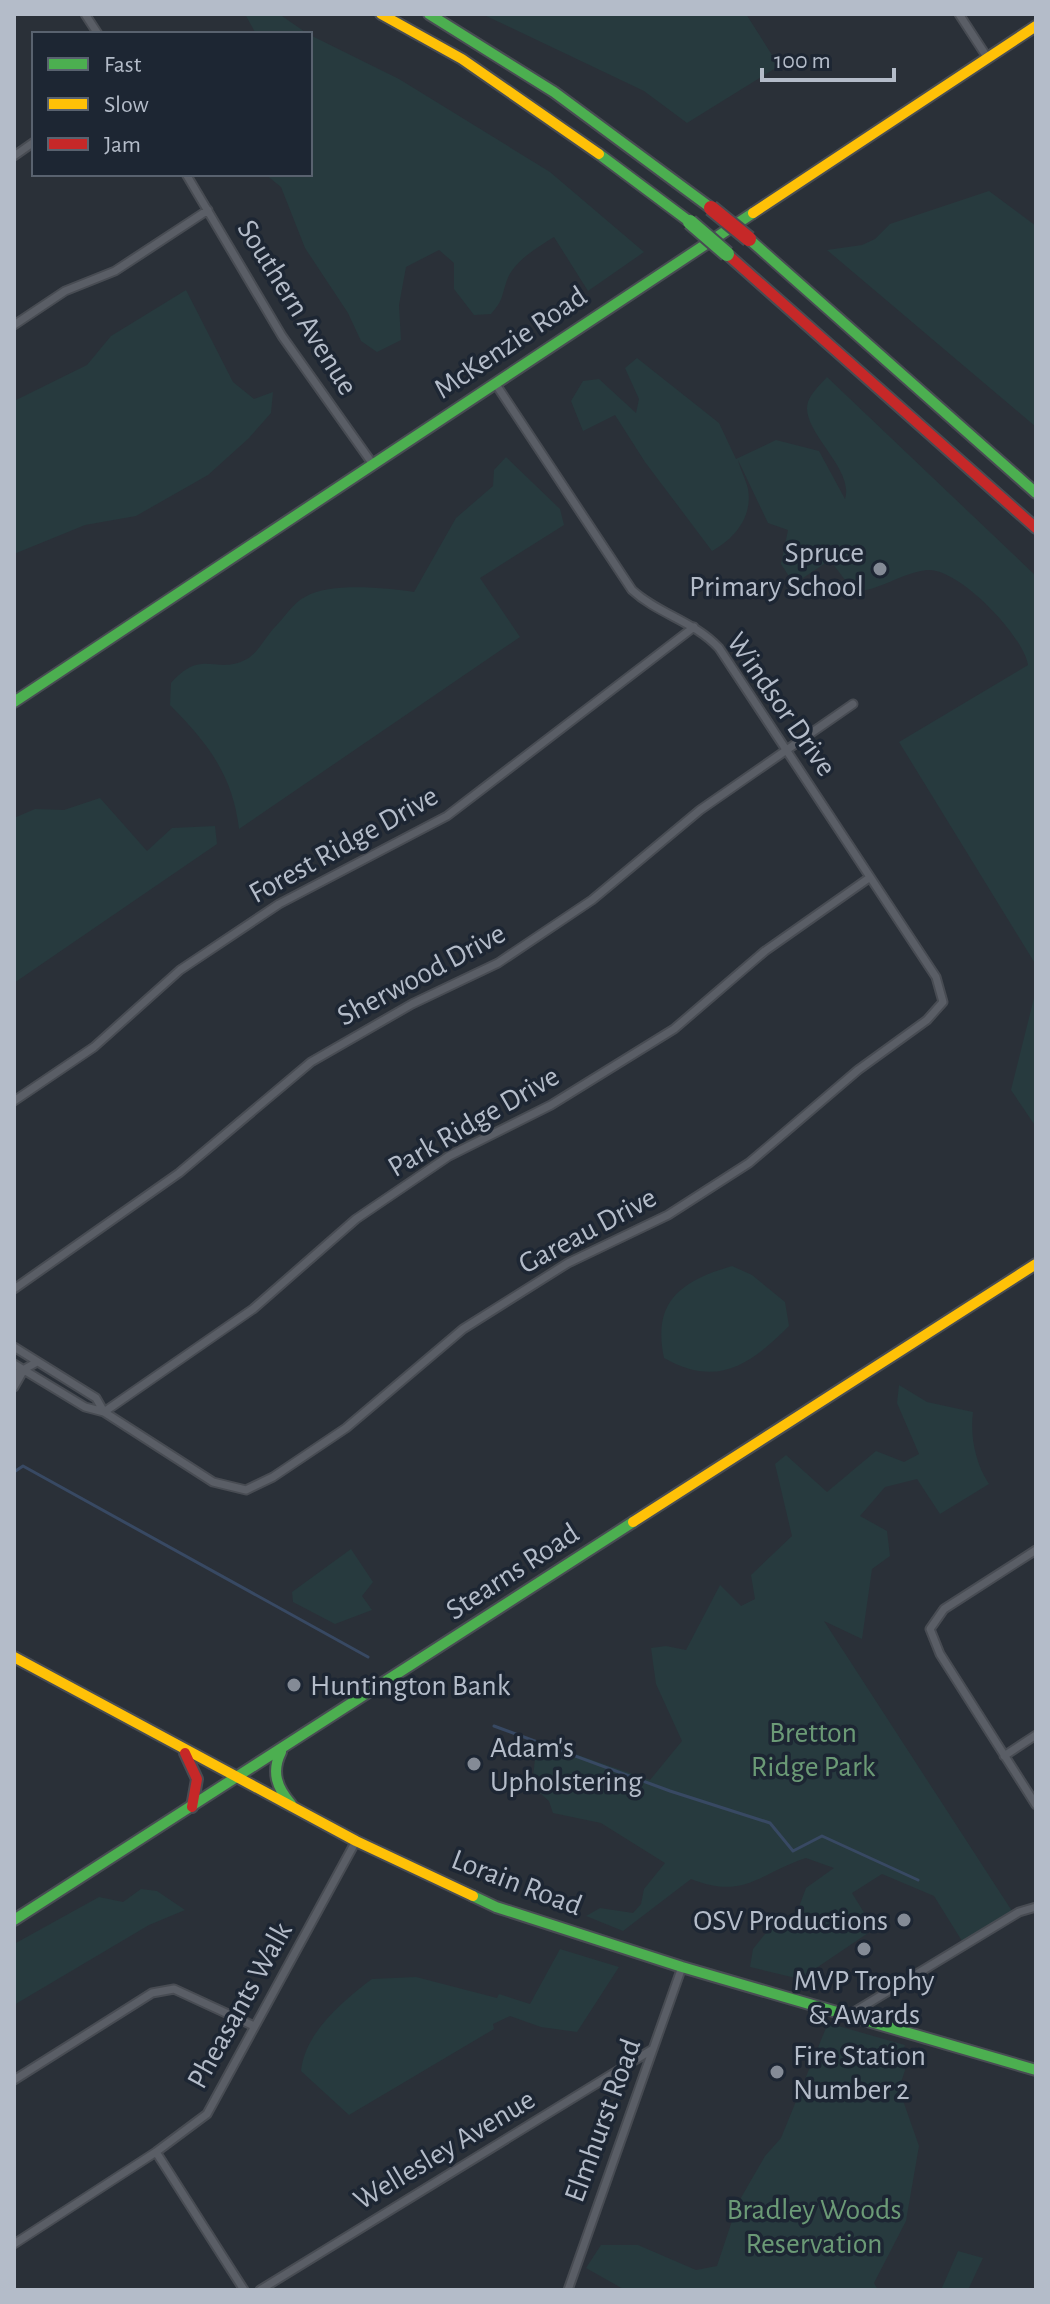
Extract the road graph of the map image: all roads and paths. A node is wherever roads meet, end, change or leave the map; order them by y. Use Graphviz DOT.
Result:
graph roads {
  1 [pos="85,14"];
  2 [pos="381,14"];
  3 [pos="429,14"];
  4 [pos="959,14"];
  5 [pos="1036,26"];
  6 [pos="97,32"];
  7 [pos="987,57"];
  8 [pos="32,143"];
  9 [pos="14,156"];
  10 [pos="187,176"];
  11 [pos="208,210"];
  12 [pos="14,325"];
  13 [pos="495,383"];
  14 [pos="372,463"];
  15 [pos="1036,493"];
  16 [pos="1036,528"];
  17 [pos="694,627"];
  18 [pos="14,702"];
  19 [pos="853,704"];
  20 [pos="787,749"];
  21 [pos="869,878"];
  22 [pos="943,1002"];
  23 [pos="14,1101"];
  24 [pos="1036,1264"];
  25 [pos="14,1289"];
  26 [pos="14,1347"];
  27 [pos="37,1362"];
  28 [pos="14,1364"];
  29 [pos="20,1373"];
  30 [pos="14,1387"];
  31 [pos="104,1412"];
  32 [pos="1036,1550"];
  33 [pos="14,1657"];
  34 [pos="1036,1735"];
  35 [pos="178,1747"];
  36 [pos="282,1751"];
  37 [pos="1004,1756"];
  38 [pos="237,1779"];
  39 [pos="1036,1805"];
  40 [pos="191,1809"];
  41 [pos="297,1811"];
  42 [pos="356,1841"];
  43 [pos="1036,1907"];
  44 [pos="14,1920"];
  45 [pos="682,1967"];
  46 [pos="847,2016"];
  47 [pos="254,2026"];
  48 [pos="653,2049"];
  49 [pos="1036,2070"];
  50 [pos="14,2080"];
  51 [pos="156,2152"];
  52 [pos="14,2244"];
  53 [pos="244,2290"];
  54 [pos="260,2290"];
  55 [pos="568,2290"];
  1 -- 6 [label="street"];
  2 -- 16 [label="main road, bridge"];
  3 -- 15 [label="main road, bridge"];
  4 -- 7 [label="street"];
  5 -- 7 [label="main road, McKenzie Road"];
  7 -- 13 [label="main road, McKenzie Road"];
  8 -- 9 [label="street"];
  10 -- 11 [label="street, Southern Avenue"];
  11 -- 12 [label="street"];
  11 -- 14 [label="street, Southern Avenue"];
  13 -- 14 [label="main road, McKenzie Road"];
  13 -- 17 [label="street, Windsor Drive"];
  14 -- 18 [label="main road, McKenzie Road"];
  17 -- 20 [label="street, Windsor Drive"];
  17 -- 23 [label="street, Forest Ridge Drive"];
  19 -- 20 [label="street, Sherwood Drive"];
  20 -- 21 [label="street, Windsor Drive"];
  20 -- 25 [label="street, Sherwood Drive"];
  21 -- 22 [label="street, Windsor Drive"];
  21 -- 31 [label="street, Park Ridge Drive"];
  22 -- 31 [label="street, Gareau Drive"];
  24 -- 36 [label="main road, Stearns Road"];
  26 -- 27 [label="street"];
  27 -- 29 [label="street"];
  27 -- 31 [label="street"];
  28 -- 29 [label="street"];
  29 -- 30 [label="street"];
  29 -- 31 [label="street"];
  32 -- 37 [label="street"];
  33 -- 35 [label="main road, Lorain Road"];
  34 -- 37 [label="street"];
  35 -- 38 [label="main road, Lorain Road"];
  35 -- 40 [label="main road"];
  36 -- 38 [label="main road, Stearns Road"];
  36 -- 41 [label="main road"];
  37 -- 39 [label="street"];
  38 -- 40 [label="main road, Stearns Road"];
  38 -- 41 [label="main road, Lorain Road"];
  40 -- 44 [label="main road, Stearns Road"];
  41 -- 42 [label="main road, Lorain Road"];
  42 -- 45 [label="main road, Lorain Road"];
  42 -- 47 [label="street, Pheasants Walk"];
  43 -- 46 [label="street"];
  45 -- 46 [label="main road, Lorain Road"];
  45 -- 48 [label="street, Elmhurst Road"];
  46 -- 49 [label="main road, Lorain Road"];
  47 -- 50 [label="street"];
  47 -- 51 [label="street, Pheasants Walk"];
  48 -- 54 [label="street, Wellesley Avenue"];
  48 -- 55 [label="street, Elmhurst Road"];
  51 -- 52 [label="street, Pheasants Walk"];
  51 -- 53 [label="street"];
}
